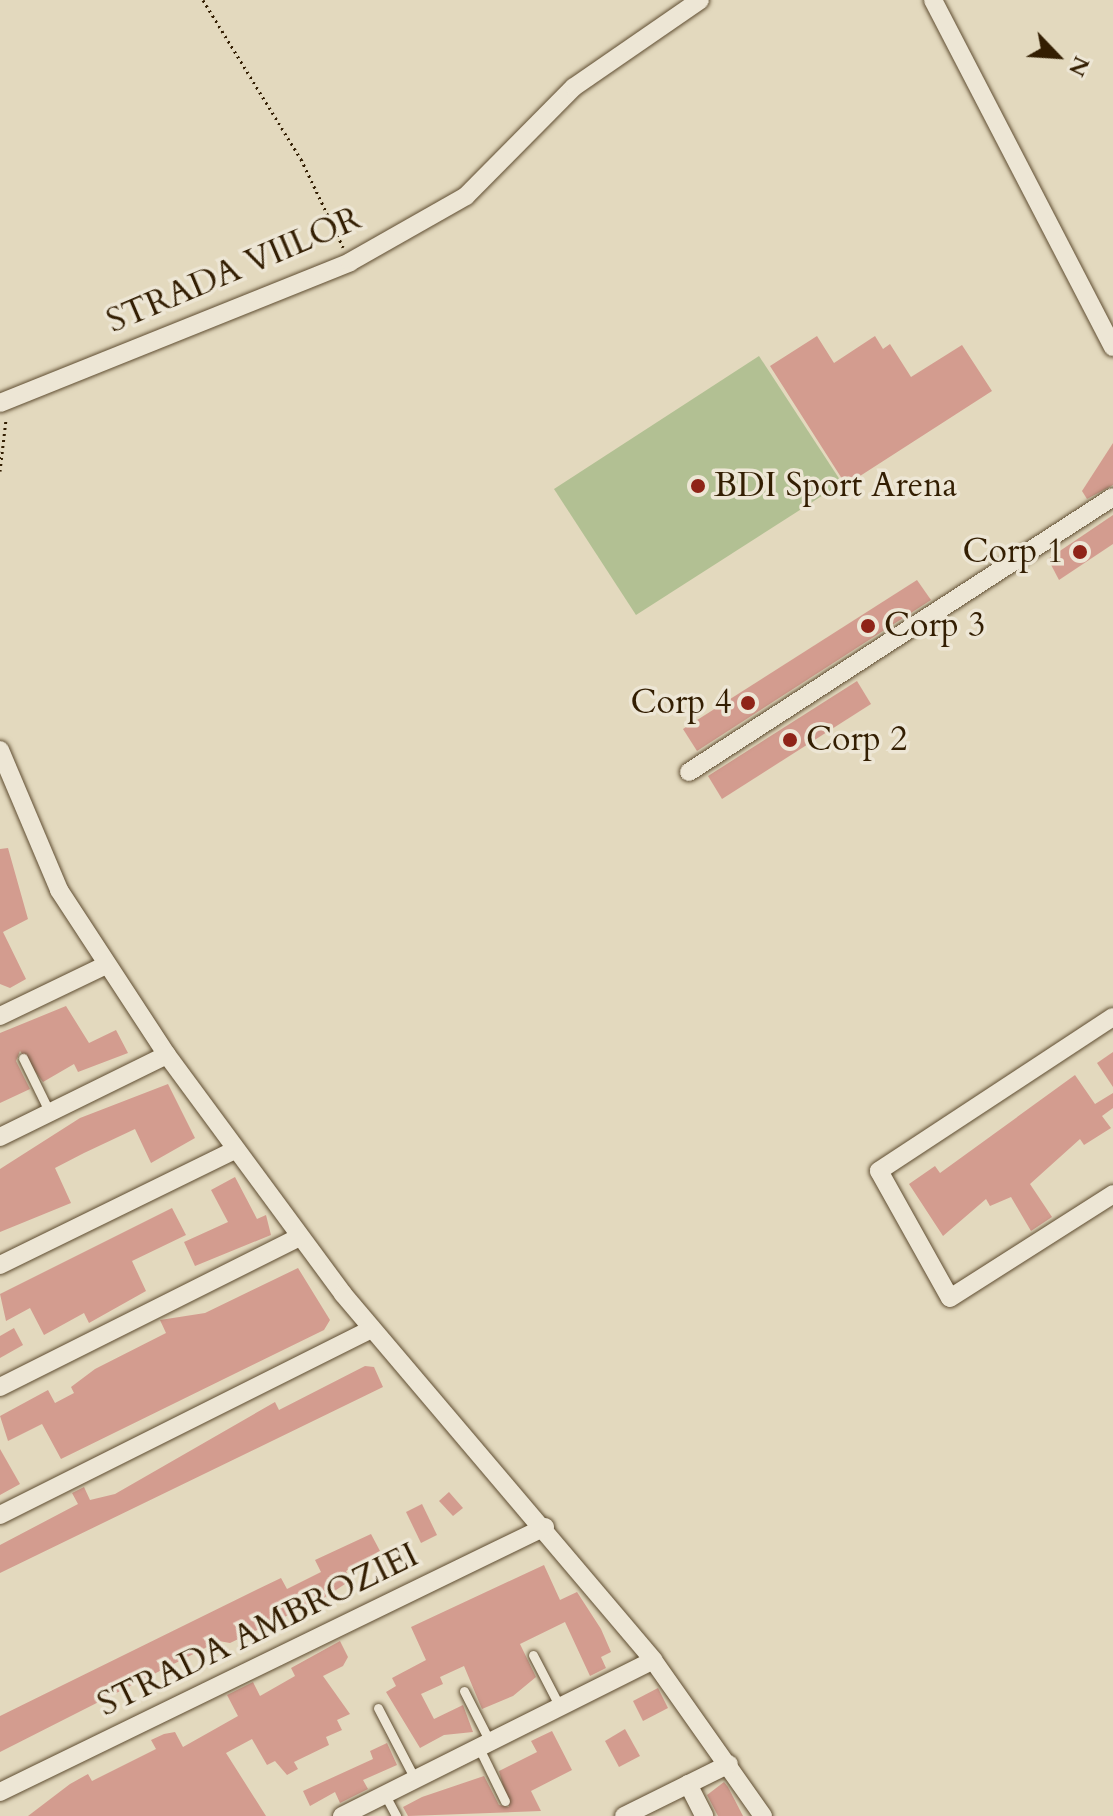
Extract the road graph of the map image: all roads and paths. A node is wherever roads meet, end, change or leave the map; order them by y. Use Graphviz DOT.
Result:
graph roads {
  1 [pos="203,0"];
  2 [pos="700,0"];
  3 [pos="933,0"];
  4 [pos="350,262"];
  5 [pos="1111,338"];
  6 [pos="4,401"];
  7 [pos="0,471"];
  8 [pos="1113,497"];
  9 [pos="0,750"];
  10 [pos="689,772"];
  11 [pos="4,774"];
  12 [pos="106,965"];
  13 [pos="0,1016"];
  14 [pos="1113,1017"];
  15 [pos="167,1055"];
  16 [pos="23,1058"];
  17 [pos="50,1113"];
  18 [pos="0,1137"];
  19 [pos="235,1150"];
  20 [pos="1113,1194"];
  21 [pos="298,1238"];
  22 [pos="0,1265"];
  23 [pos="371,1329"];
  24 [pos="0,1387"];
  25 [pos="0,1515"];
  26 [pos="545,1527"];
  27 [pos="533,1655"];
  28 [pos="653,1660"];
  29 [pos="464,1691"];
  30 [pos="560,1707"];
  31 [pos="378,1708"];
  32 [pos="484,1745"];
  33 [pos="729,1764"];
  34 [pos="415,1780"];
  35 [pos="688,1784"];
  36 [pos="0,1792"];
  37 [pos="385,1795"];
  38 [pos="505,1801"];
  39 [pos="342,1816"];
  40 [pos="396,1816"];
  41 [pos="624,1816"];
  42 [pos="704,1816"];
  43 [pos="763,1816"];
  1 -- 4 [label="path"];
  2 -- 4 [label="street, STRADA VIILOR"];
  3 -- 5 [label="street"];
  4 -- 6 [label="street, STRADA VIILOR"];
  6 -- 7 [label="path"];
  8 -- 10 [label="street"];
  9 -- 11 [label="street"];
  11 -- 12 [label="street"];
  12 -- 13 [label="street"];
  12 -- 15 [label="street"];
  14 -- 20 [label="street"];
  15 -- 17 [label="street"];
  15 -- 19 [label="street"];
  16 -- 17 [label="lane"];
  17 -- 18 [label="street"];
  19 -- 21 [label="street"];
  19 -- 22 [label="street"];
  21 -- 23 [label="street"];
  21 -- 24 [label="street"];
  23 -- 25 [label="street"];
  23 -- 26 [label="street"];
  26 -- 28 [label="street"];
  26 -- 36 [label="street, STRADA AMBROZIEI"];
  27 -- 30 [label="lane"];
  28 -- 30 [label="street"];
  28 -- 33 [label="street"];
  29 -- 32 [label="lane"];
  30 -- 32 [label="street"];
  31 -- 34 [label="lane"];
  32 -- 34 [label="street"];
  32 -- 38 [label="lane"];
  33 -- 35 [label="street"];
  33 -- 43 [label="street"];
  34 -- 37 [label="street"];
  35 -- 41 [label="street"];
  35 -- 42 [label="street"];
  37 -- 39 [label="street"];
  37 -- 40 [label="lane"];
}
